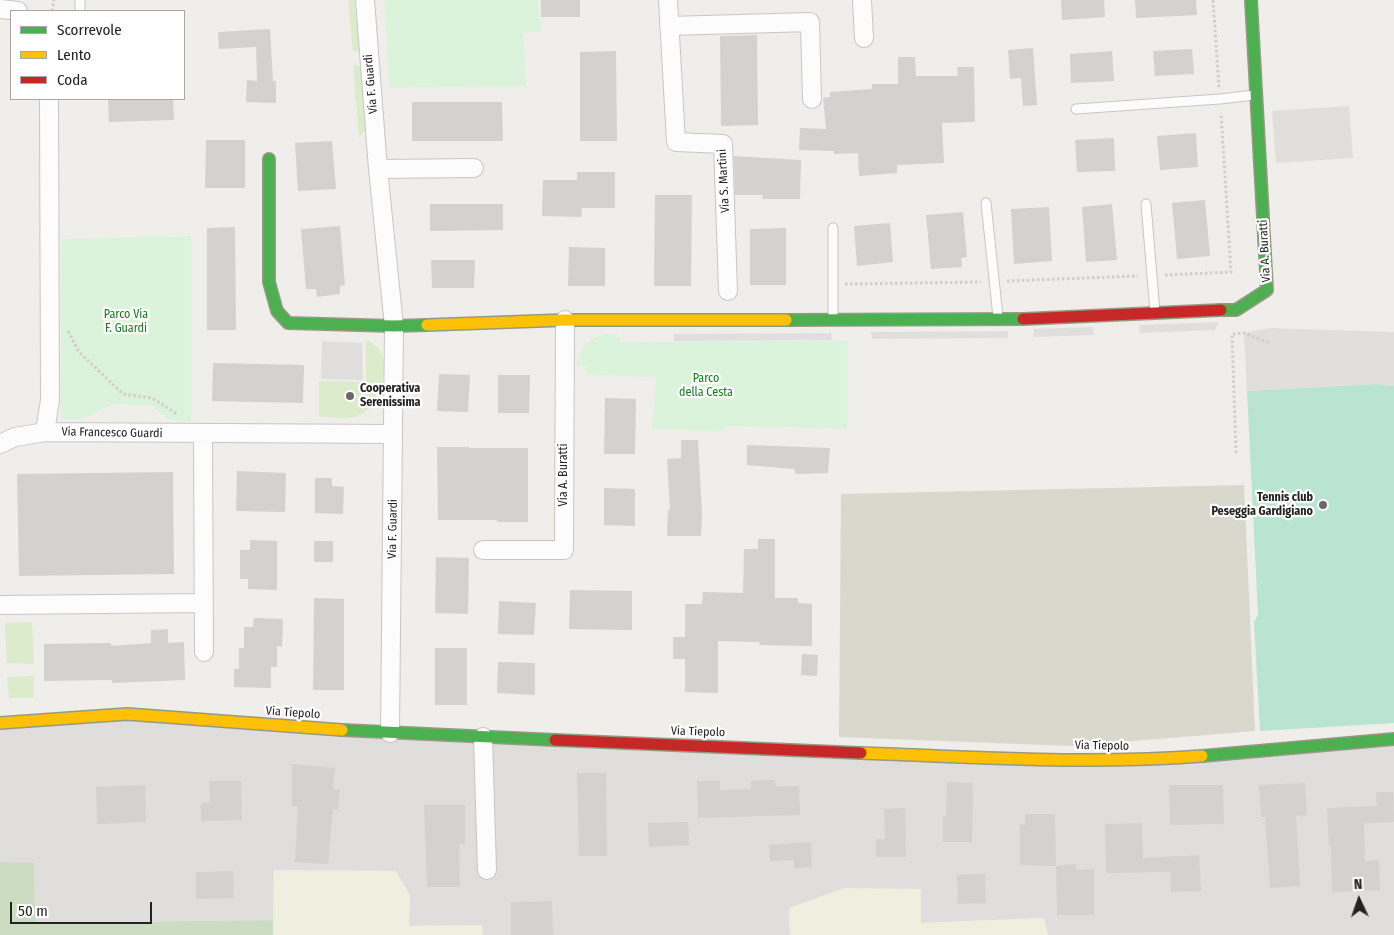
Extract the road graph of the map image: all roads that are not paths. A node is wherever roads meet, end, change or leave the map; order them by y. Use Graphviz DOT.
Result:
graph roads {
  1 [pos="364,0"];
  2 [pos="668,0"];
  3 [pos="862,0"];
  4 [pos="1251,0"];
  5 [pos="669,26"];
  6 [pos="864,38"];
  7 [pos="1256,95"];
  8 [pos="812,99"];
  9 [pos="49,100"];
  10 [pos="1076,109"];
  11 [pos="269,158"];
  12 [pos="474,168"];
  13 [pos="378,169"];
  14 [pos="986,202"];
  15 [pos="1146,204"];
  16 [pos="833,228"];
  17 [pos="728,291"];
  18 [pos="1155,312"];
  19 [pos="565,320"];
  20 [pos="998,320"];
  21 [pos="833,321"];
  22 [pos="394,326"];
  23 [pos="45,432"];
  24 [pos="203,434"];
  25 [pos="393,434"];
  26 [pos="0,444"];
  27 [pos="483,550"];
  28 [pos="204,603"];
  29 [pos="0,605"];
  30 [pos="204,652"];
  31 [pos="0,723"];
  32 [pos="390,733"];
  33 [pos="483,737"];
  34 [pos="1394,739"];
  35 [pos="487,870"];
  1 -- 13 [label="street, Via F. Guardi"];
  2 -- 5 [label="street, Via S. Martini"];
  3 -- 6 [label="street"];
  4 -- 7 [label="street, Via A. Buratti"];
  5 -- 8 [label="street"];
  5 -- 17 [label="street, Via S. Martini"];
  7 -- 10 [label="lane"];
  7 -- 18 [label="street, Via A. Buratti"];
  9 -- 23 [label="street, Via Francesco Guardi"];
  11 -- 22 [label="street"];
  12 -- 13 [label="street"];
  13 -- 22 [label="street, Via F. Guardi"];
  14 -- 20 [label="lane"];
  15 -- 18 [label="lane"];
  16 -- 21 [label="lane"];
  18 -- 20 [label="street, Via A. Buratti"];
  19 -- 21 [label="street, Via A. Buratti"];
  19 -- 22 [label="street, Via A. Buratti"];
  19 -- 27 [label="street, Via A. Buratti"];
  20 -- 21 [label="street, Via A. Buratti"];
  22 -- 25 [label="street, Via F. Guardi"];
  23 -- 24 [label="street, Via Francesco Guardi"];
  23 -- 26 [label="street"];
  24 -- 25 [label="street, Via Francesco Guardi"];
  24 -- 28 [label="street"];
  25 -- 32 [label="street, Via F. Guardi"];
  28 -- 29 [label="street"];
  28 -- 30 [label="street"];
  31 -- 32 [label="street, Via Tiepolo"];
  32 -- 33 [label="street, Via Tiepolo"];
  33 -- 34 [label="street, Via Tiepolo"];
  33 -- 35 [label="street"];
}
